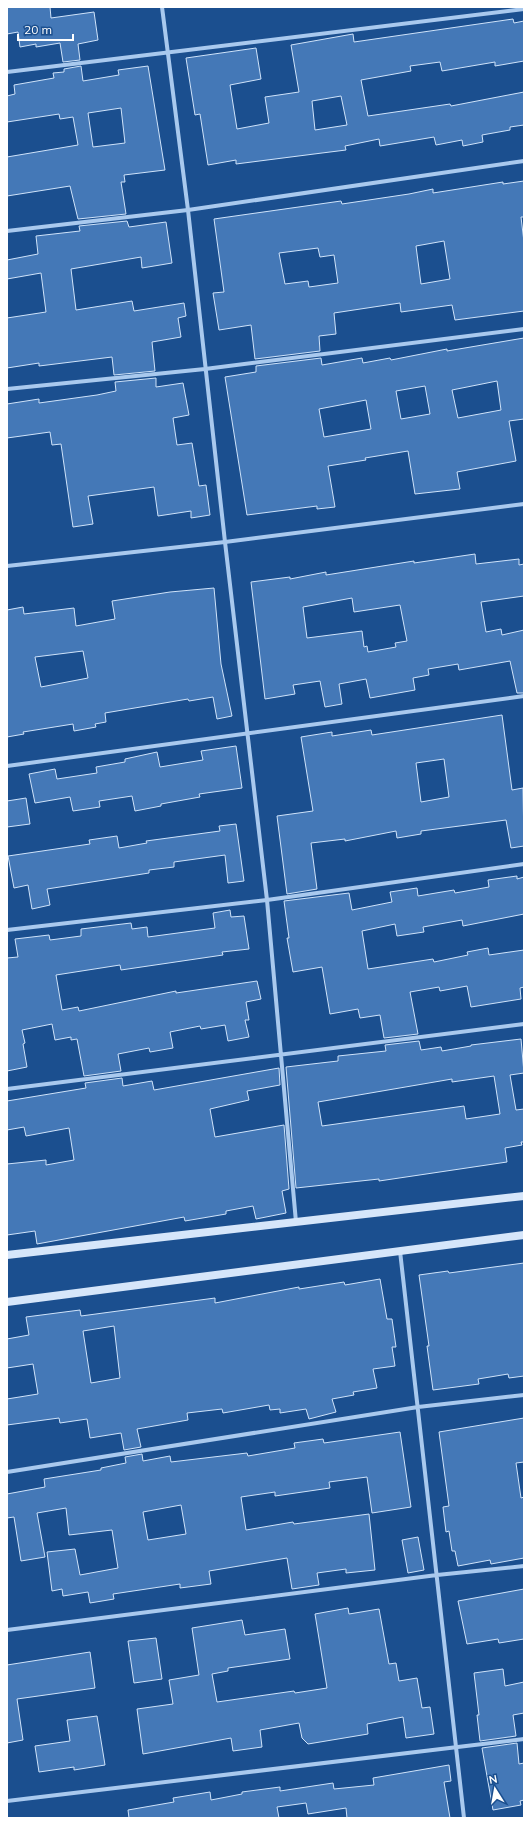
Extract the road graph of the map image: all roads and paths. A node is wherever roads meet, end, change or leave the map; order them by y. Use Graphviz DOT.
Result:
graph roads {
  1 [pos="162,7"];
  2 [pos="524,9"];
  3 [pos="167,52"];
  4 [pos="7,72"];
  5 [pos="524,161"];
  6 [pos="188,210"];
  7 [pos="7,231"];
  8 [pos="524,329"];
  9 [pos="205,369"];
  10 [pos="7,390"];
  11 [pos="524,504"];
  12 [pos="225,542"];
  13 [pos="7,566"];
  14 [pos="524,696"];
  15 [pos="248,734"];
  16 [pos="7,766"];
  17 [pos="524,864"];
  18 [pos="267,900"];
  19 [pos="7,930"];
  20 [pos="524,1024"];
  21 [pos="280,1055"];
  22 [pos="7,1089"];
  23 [pos="524,1196"];
  24 [pos="296,1222"];
  25 [pos="524,1234"];
  26 [pos="400,1251"];
  27 [pos="7,1255"];
  28 [pos="7,1302"];
  29 [pos="524,1395"];
  30 [pos="418,1406"];
  31 [pos="7,1472"];
  32 [pos="524,1566"];
  33 [pos="437,1575"];
  34 [pos="7,1630"];
  35 [pos="524,1739"];
  36 [pos="457,1748"];
  37 [pos="7,1800"];
  38 [pos="464,1818"];
  1 -- 3 [label="street"];
  2 -- 3 [label="street"];
  3 -- 4 [label="street"];
  3 -- 6 [label="street"];
  5 -- 6 [label="street"];
  6 -- 7 [label="street"];
  6 -- 9 [label="street"];
  8 -- 9 [label="street"];
  9 -- 10 [label="street"];
  9 -- 12 [label="street"];
  11 -- 12 [label="street"];
  12 -- 13 [label="street"];
  12 -- 15 [label="street"];
  14 -- 15 [label="street"];
  15 -- 16 [label="street"];
  15 -- 18 [label="street"];
  17 -- 18 [label="street"];
  18 -- 19 [label="street"];
  18 -- 21 [label="street"];
  20 -- 21 [label="street"];
  21 -- 22 [label="street"];
  21 -- 24 [label="street"];
  23 -- 24 [label="main road"];
  24 -- 27 [label="main road"];
  25 -- 26 [label="main road"];
  26 -- 28 [label="main road"];
  26 -- 30 [label="street"];
  29 -- 30 [label="street"];
  30 -- 31 [label="street"];
  30 -- 33 [label="street"];
  32 -- 33 [label="street"];
  33 -- 34 [label="street"];
  33 -- 36 [label="street"];
  35 -- 36 [label="street"];
  36 -- 37 [label="street"];
  36 -- 38 [label="street"];
}
